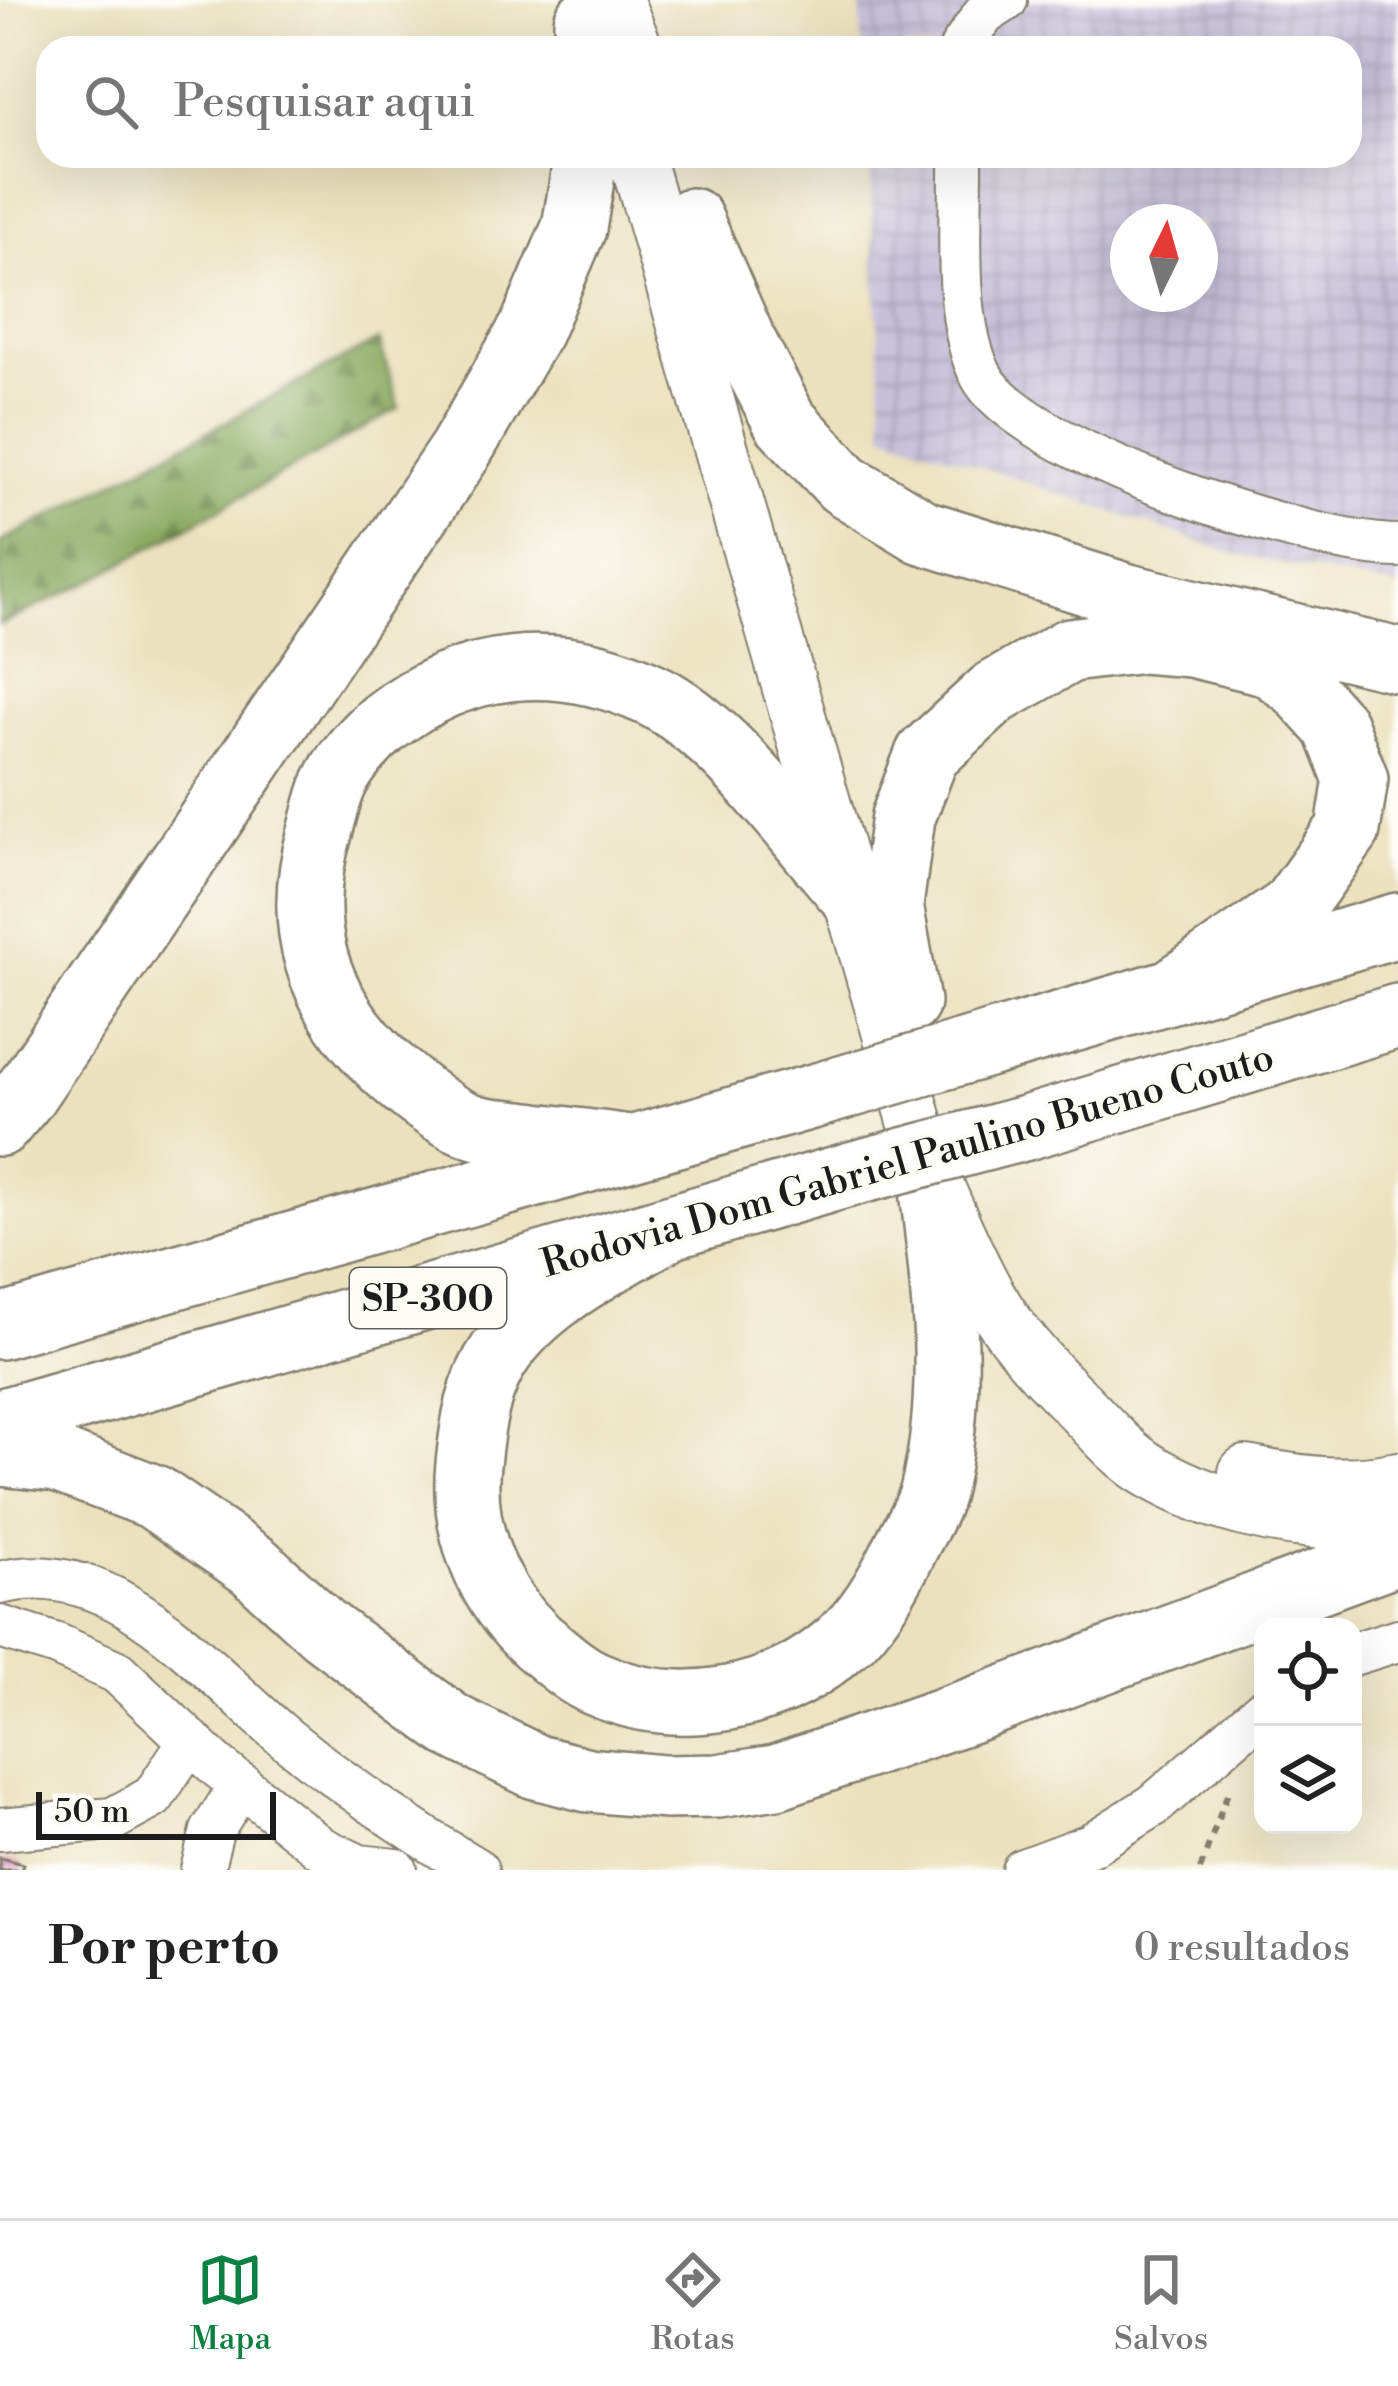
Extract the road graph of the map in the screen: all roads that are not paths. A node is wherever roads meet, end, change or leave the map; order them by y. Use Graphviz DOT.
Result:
graph roads {
  1 [pos="1006,0"];
  2 [pos="969,36"];
  3 [pos="584,168"];
  4 [pos="639,168"];
  5 [pos="674,168"];
  6 [pos="961,168"];
  7 [pos="691,220"];
  8 [pos="1398,546"];
  9 [pos="1398,660"];
  10 [pos="848,891"];
  11 [pos="1398,903"];
  12 [pos="1398,925"];
  13 [pos="1310,950"];
  14 [pos="1173,990"];
  15 [pos="908,1002"];
  16 [pos="1398,1016"];
  17 [pos="1398,1043"];
  18 [pos="1200,1074"];
  19 [pos="0,1124"];
  20 [pos="630,1147"];
  21 [pos="930,1172"];
  22 [pos="667,1229"];
  23 [pos="0,1327"];
  24 [pos="0,1421"];
  25 [pos="0,1454"];
  26 [pos="1398,1479"];
  27 [pos="1398,1522"];
  28 [pos="1398,1552"];
  29 [pos="0,1583"];
  30 [pos="0,1627"];
  31 [pos="1398,1640"];
  32 [pos="1362,1651"];
  33 [pos="1254,1718"];
  34 [pos="190,1740"];
  35 [pos="241,1784"];
  36 [pos="0,1829"];
  37 [pos="202,1870"];
  38 [pos="396,1870"];
  39 [pos="477,1870"];
  40 [pos="1022,1870"];
  1 -- 2 [label="street"];
  3 -- 19 [label="highway"];
  4 -- 10 [label="main road"];
  5 -- 7 [label="main road"];
  6 -- 8 [label="street"];
  7 -- 9 [label="highway"];
  7 -- 15 [label="main road"];
  10 -- 20 [label="highway"];
  10 -- 21 [label="main road"];
  11 -- 13 [label="highway"];
  12 -- 13 [label="highway, SP-300"];
  13 -- 14 [label="highway, SP-300"];
  14 -- 15 [label="highway"];
  14 -- 20 [label="highway, SP-300, bridge"];
  15 -- 26 [label="main road"];
  16 -- 18 [label="highway, Rodovia Dom Gabriel Paulino Bueno Couto / SP-300"];
  17 -- 18 [label="highway"];
  18 -- 22 [label="highway, Rodovia Dom Gabriel Paulino Bueno Couto / SP-300, bridge"];
  20 -- 23 [label="highway, SP-300"];
  21 -- 22 [label="highway"];
  21 -- 27 [label="main road"];
  22 -- 24 [label="highway, Rodovia Dom Gabriel Paulino Bueno Couto / SP-300"];
  25 -- 28 [label="highway"];
  29 -- 39 [label="street"];
  30 -- 34 [label="street"];
  31 -- 32 [label="street"];
  33 -- 40 [label="street"];
  34 -- 35 [label="street"];
  34 -- 36 [label="street"];
  35 -- 37 [label="street"];
  35 -- 38 [label="street"];
}
